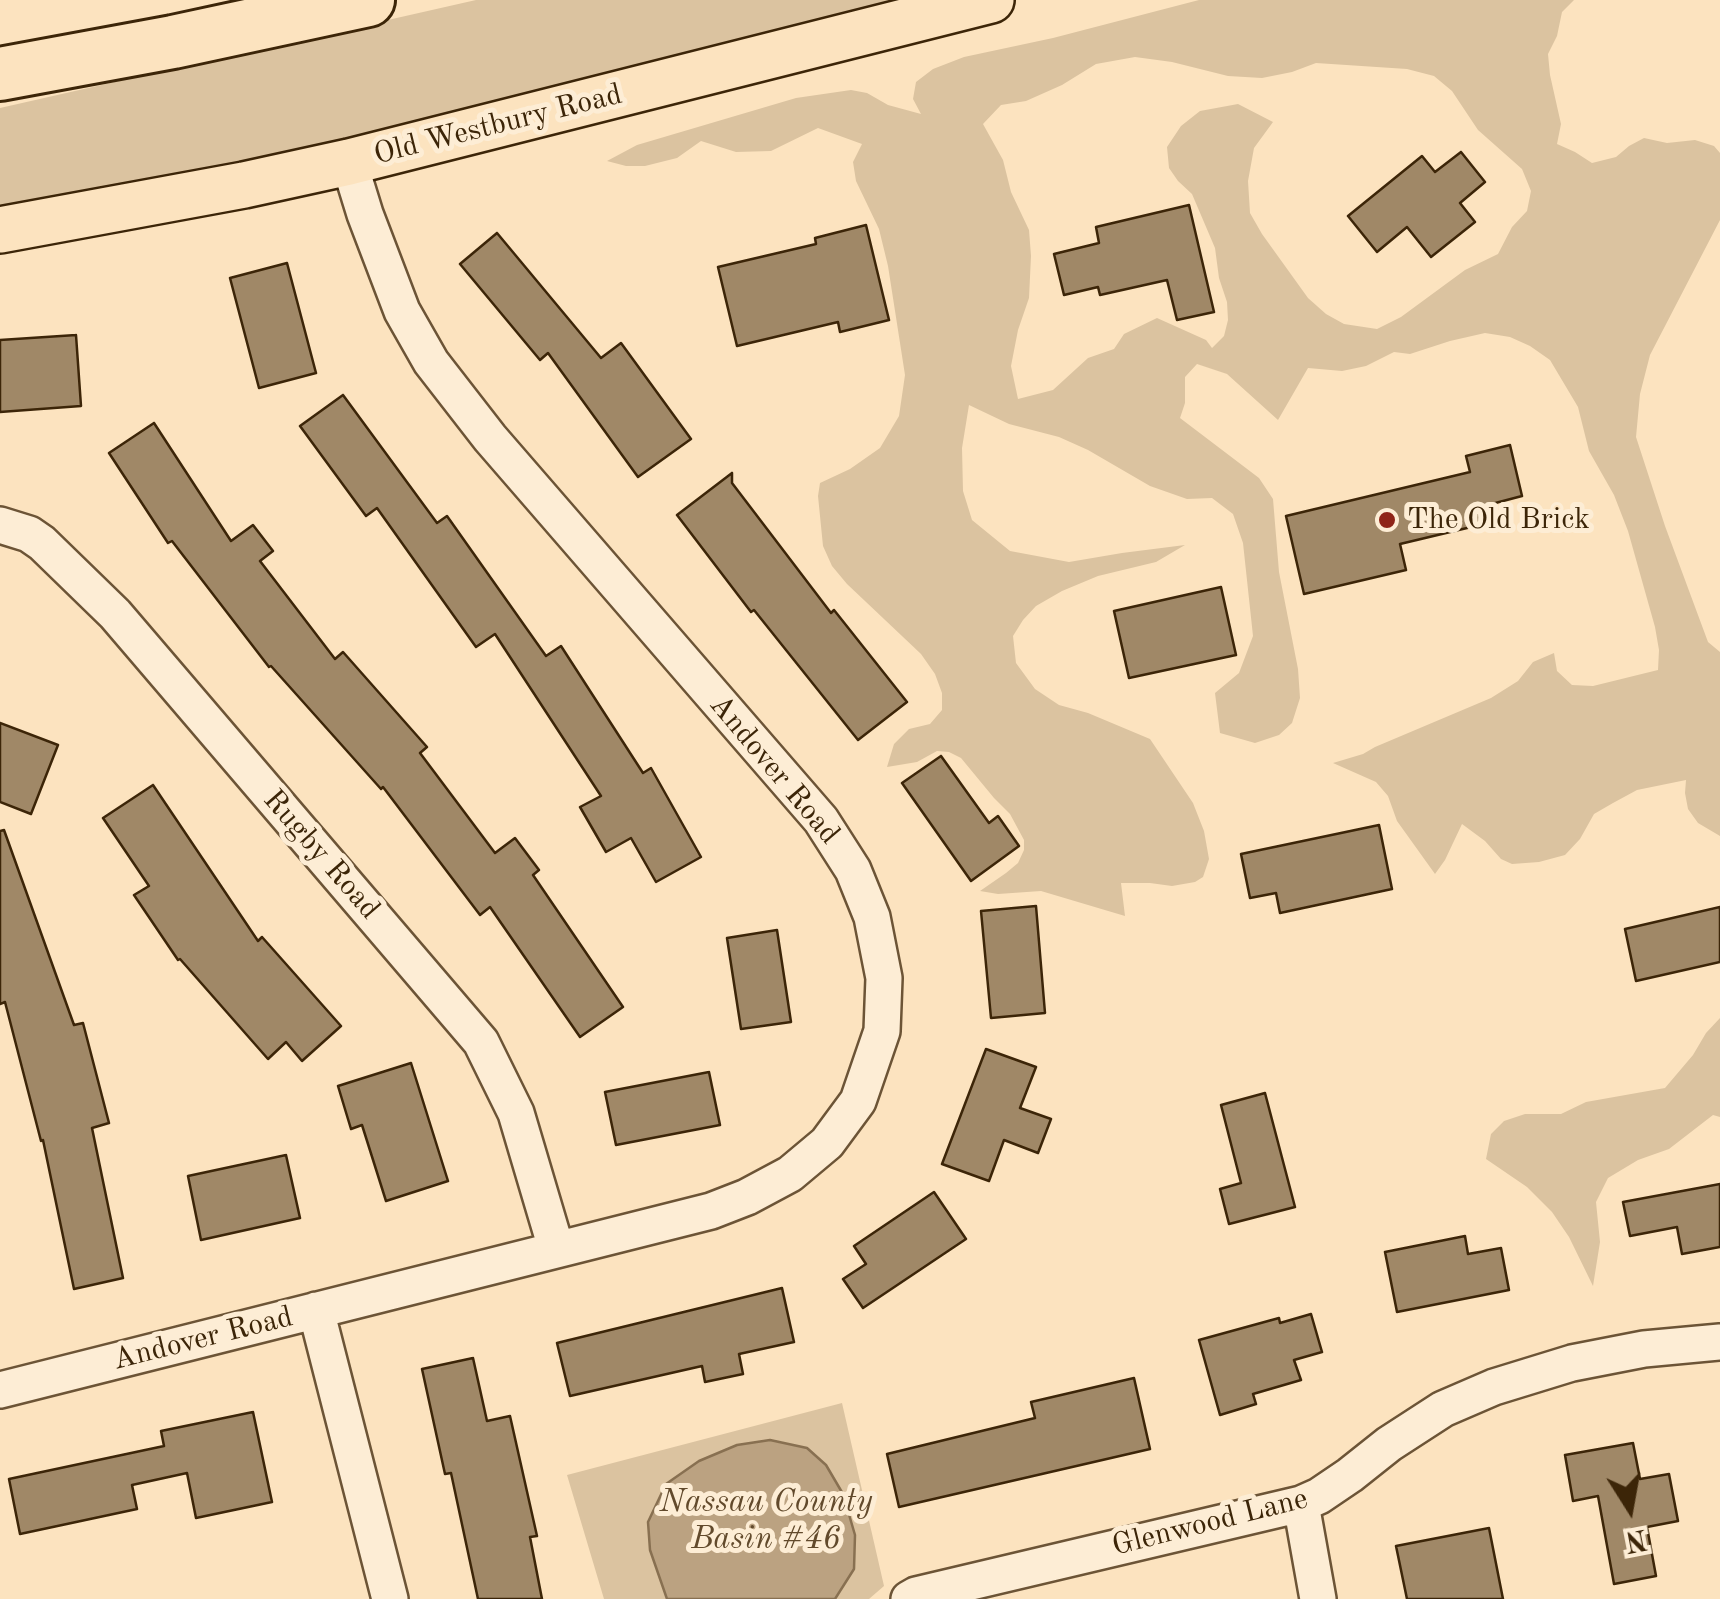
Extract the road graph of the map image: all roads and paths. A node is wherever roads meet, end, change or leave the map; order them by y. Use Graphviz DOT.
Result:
graph roads {
  1 [pos="368,0"];
  2 [pos="991,0"];
  3 [pos="0,74"];
  4 [pos="349,162"];
  5 [pos="0,230"];
  6 [pos="0,525"];
  7 [pos="556,1248"];
  8 [pos="316,1310"];
  9 [pos="1720,1342"];
  10 [pos="3,1379"];
  11 [pos="1301,1504"];
  12 [pos="390,1599"];
  13 [pos="909,1599"];
  14 [pos="1318,1599"];
  1 -- 3 [label="highway"];
  2 -- 4 [label="main road, Old Westbury Road"];
  4 -- 5 [label="main road, Old Westbury Road"];
  4 -- 7 [label="street, Andover Road"];
  6 -- 7 [label="street, Rugby Road"];
  7 -- 8 [label="street, Andover Road"];
  8 -- 10 [label="street, Andover Road"];
  8 -- 12 [label="street"];
  9 -- 11 [label="street, Glenwood Lane"];
  11 -- 13 [label="street, Glenwood Lane"];
  11 -- 14 [label="street"];
}
